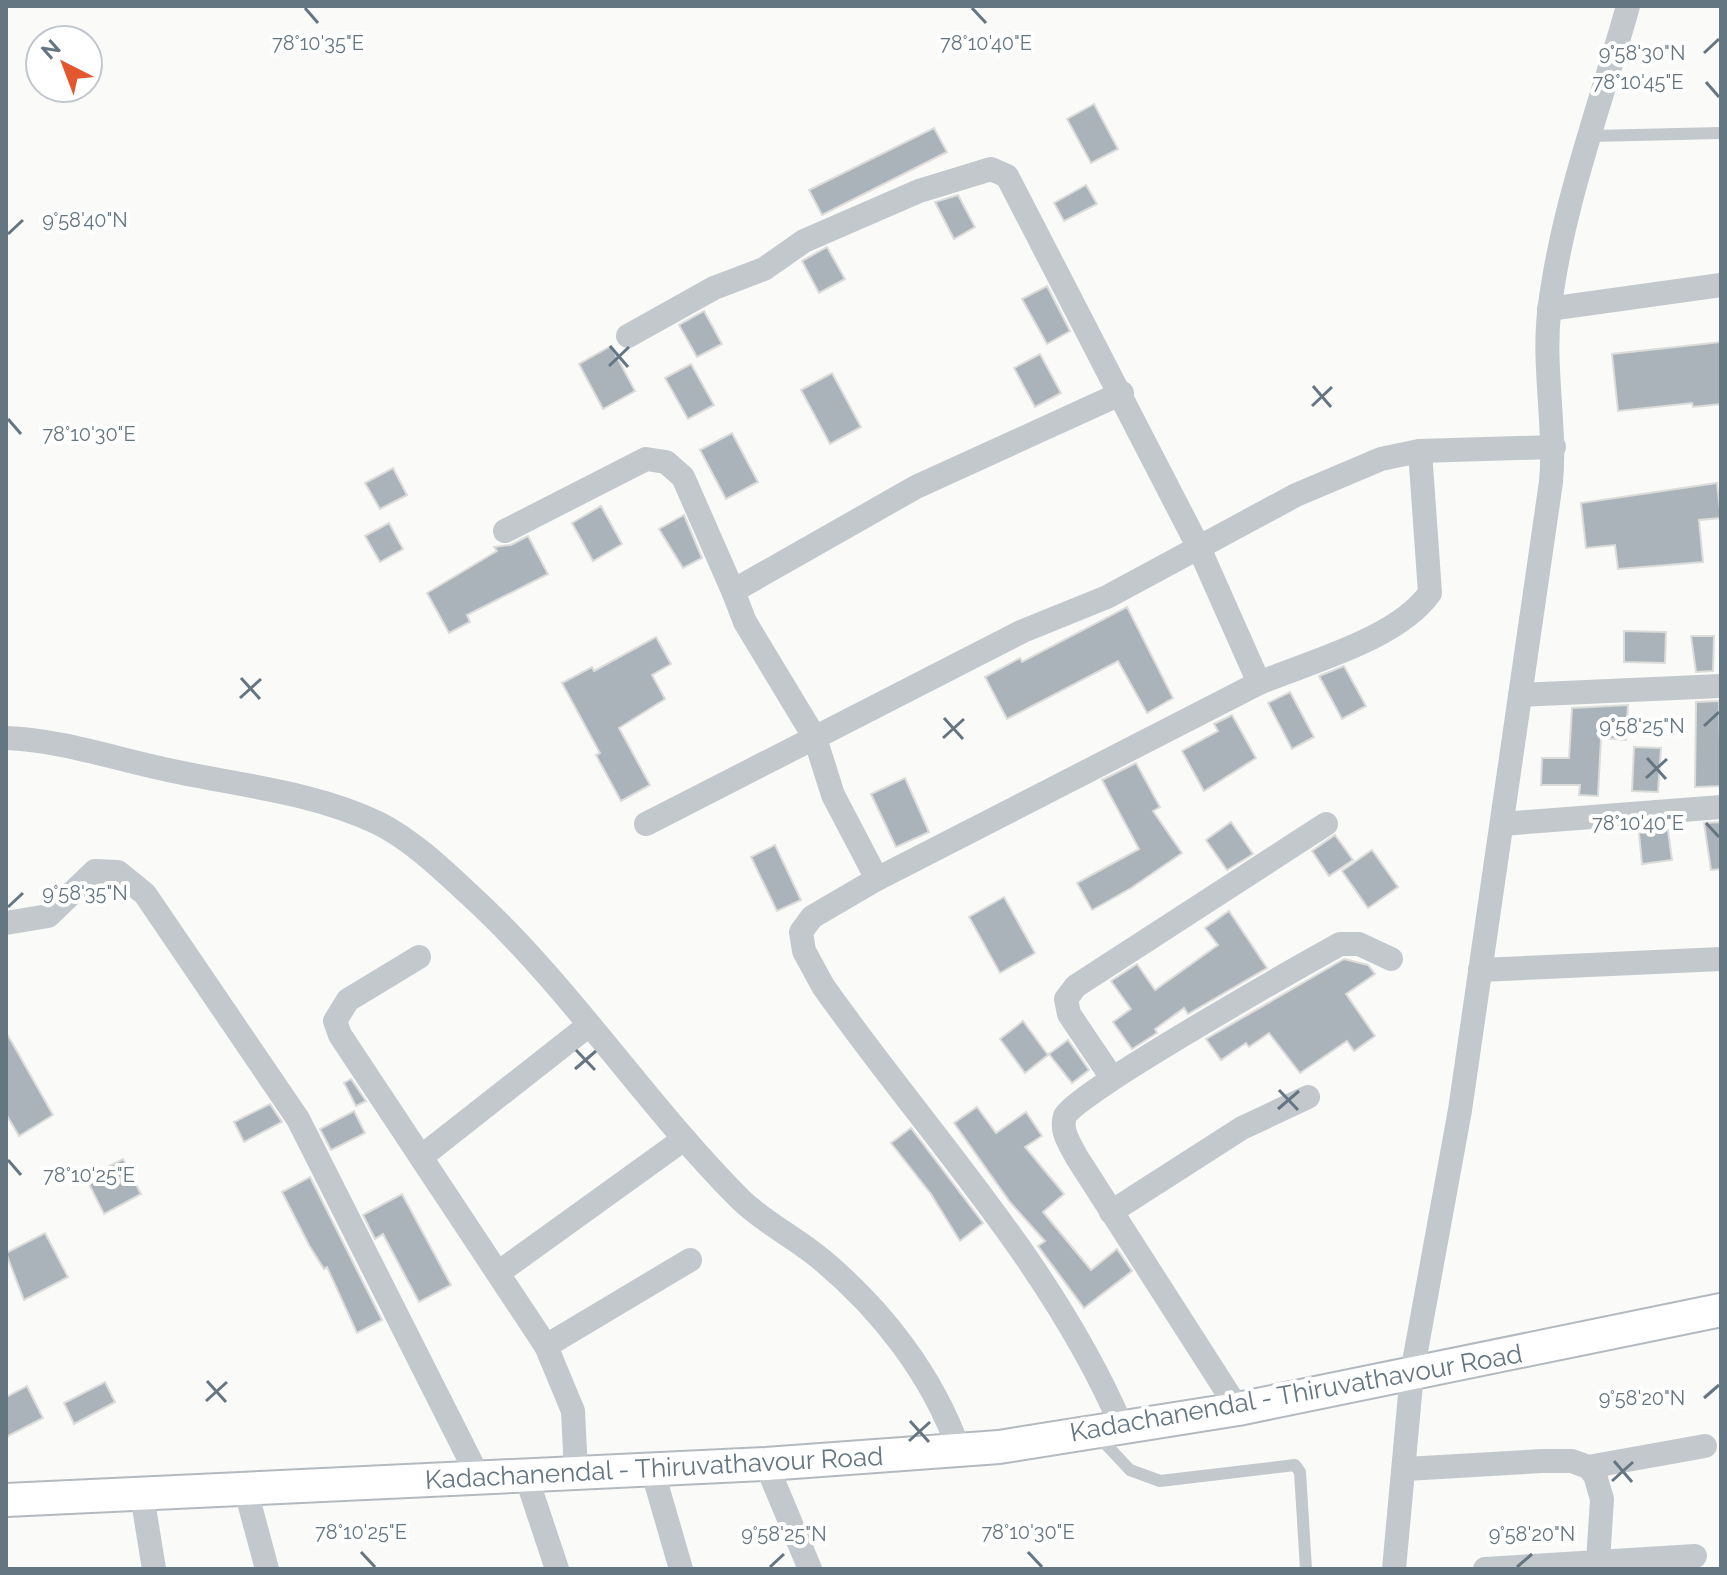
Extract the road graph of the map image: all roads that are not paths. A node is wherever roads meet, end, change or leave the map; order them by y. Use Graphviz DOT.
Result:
graph roads {
  1 [pos="1628,6"];
  2 [pos="1721,133"];
  3 [pos="1591,136"];
  4 [pos="1721,285"];
  5 [pos="1549,309"];
  6 [pos="628,336"];
  7 [pos="1122,393"];
  8 [pos="1554,447"];
  9 [pos="1420,451"];
  10 [pos="505,531"];
  11 [pos="1200,550"];
  12 [pos="733,591"];
  13 [pos="1259,683"];
  14 [pos="1721,686"];
  15 [pos="1520,695"];
  16 [pos="6,738"];
  17 [pos="815,738"];
  18 [pos="1721,807"];
  19 [pos="646,824"];
  20 [pos="1326,824"];
  21 [pos="1502,824"];
  22 [pos="877,879"];
  23 [pos="6,923"];
  24 [pos="419,957"];
  25 [pos="1391,959"];
  26 [pos="1721,959"];
  27 [pos="1480,970"];
  28 [pos="589,1025"];
  29 [pos="1112,1078"];
  30 [pos="1308,1097"];
  31 [pos="684,1139"];
  32 [pos="421,1157"];
  33 [pos="1111,1212"];
  34 [pos="690,1260"];
  35 [pos="498,1273"];
  36 [pos="1721,1310"];
  37 [pos="546,1346"];
  38 [pos="1412,1373"];
  39 [pos="1238,1409"];
  40 [pos="1108,1429"];
  41 [pos="1705,1446"];
  42 [pos="959,1450"];
  43 [pos="766,1464"];
  44 [pos="1588,1467"];
  45 [pos="652,1469"];
  46 [pos="1406,1469"];
  47 [pos="576,1472"];
  48 [pos="526,1476"];
  49 [pos="479,1478"];
  50 [pos="246,1491"];
  51 [pos="142,1495"];
  52 [pos="6,1500"];
  53 [pos="1695,1556"];
  54 [pos="1598,1562"];
  55 [pos="154,1569"];
  56 [pos="267,1569"];
  57 [pos="557,1569"];
  58 [pos="681,1569"];
  59 [pos="810,1569"];
  60 [pos="1306,1569"];
  61 [pos="1394,1569"];
  62 [pos="1485,1569"];
  1 -- 3 [label="street"];
  2 -- 3 [label="lane"];
  3 -- 5 [label="street"];
  4 -- 5 [label="street"];
  5 -- 8 [label="street"];
  6 -- 7 [label="street"];
  7 -- 11 [label="street"];
  7 -- 12 [label="street"];
  8 -- 9 [label="street"];
  8 -- 15 [label="street"];
  9 -- 11 [label="street"];
  9 -- 13 [label="street"];
  10 -- 12 [label="street"];
  11 -- 13 [label="street"];
  11 -- 17 [label="street"];
  12 -- 17 [label="street"];
  13 -- 22 [label="street"];
  14 -- 15 [label="street"];
  15 -- 21 [label="street"];
  16 -- 28 [label="street"];
  17 -- 19 [label="street"];
  17 -- 22 [label="street"];
  18 -- 21 [label="street"];
  20 -- 29 [label="street"];
  21 -- 27 [label="street"];
  22 -- 40 [label="street"];
  23 -- 49 [label="street"];
  24 -- 32 [label="street"];
  25 -- 29 [label="street"];
  26 -- 27 [label="street"];
  27 -- 38 [label="street"];
  28 -- 31 [label="street"];
  28 -- 32 [label="street"];
  29 -- 33 [label="street"];
  30 -- 33 [label="street"];
  31 -- 35 [label="street"];
  31 -- 42 [label="street"];
  32 -- 35 [label="street"];
  33 -- 39 [label="street"];
  34 -- 37 [label="street"];
  35 -- 37 [label="street"];
  36 -- 38 [label="main road, Kadachanendal - Thiruvathavour Road"];
  37 -- 47 [label="street"];
  38 -- 39 [label="main road, Kadachanendal - Thiruvathavour Road"];
  38 -- 46 [label="street"];
  39 -- 40 [label="main road, Kadachanendal - Thiruvathavour Road"];
  40 -- 42 [label="main road, Kadachanendal - Thiruvathavour Road"];
  40 -- 60 [label="lane"];
  41 -- 44 [label="street"];
  42 -- 43 [label="main road, Kadachanendal - Thiruvathavour Road"];
  43 -- 45 [label="main road, Kadachanendal - Thiruvathavour Road"];
  43 -- 59 [label="street"];
  44 -- 46 [label="street"];
  44 -- 54 [label="street"];
  45 -- 47 [label="main road, Kadachanendal - Thiruvathavour Road"];
  45 -- 58 [label="street"];
  46 -- 61 [label="street"];
  47 -- 48 [label="main road, Kadachanendal - Thiruvathavour Road"];
  48 -- 49 [label="main road, Kadachanendal - Thiruvathavour Road"];
  48 -- 57 [label="street"];
  49 -- 50 [label="main road, Kadachanendal - Thiruvathavour Road"];
  50 -- 51 [label="main road, Kadachanendal - Thiruvathavour Road"];
  50 -- 56 [label="street"];
  51 -- 52 [label="main road, Kadachanendal - Thiruvathavour Road"];
  51 -- 55 [label="street"];
  53 -- 54 [label="street"];
  54 -- 62 [label="street"];
}
